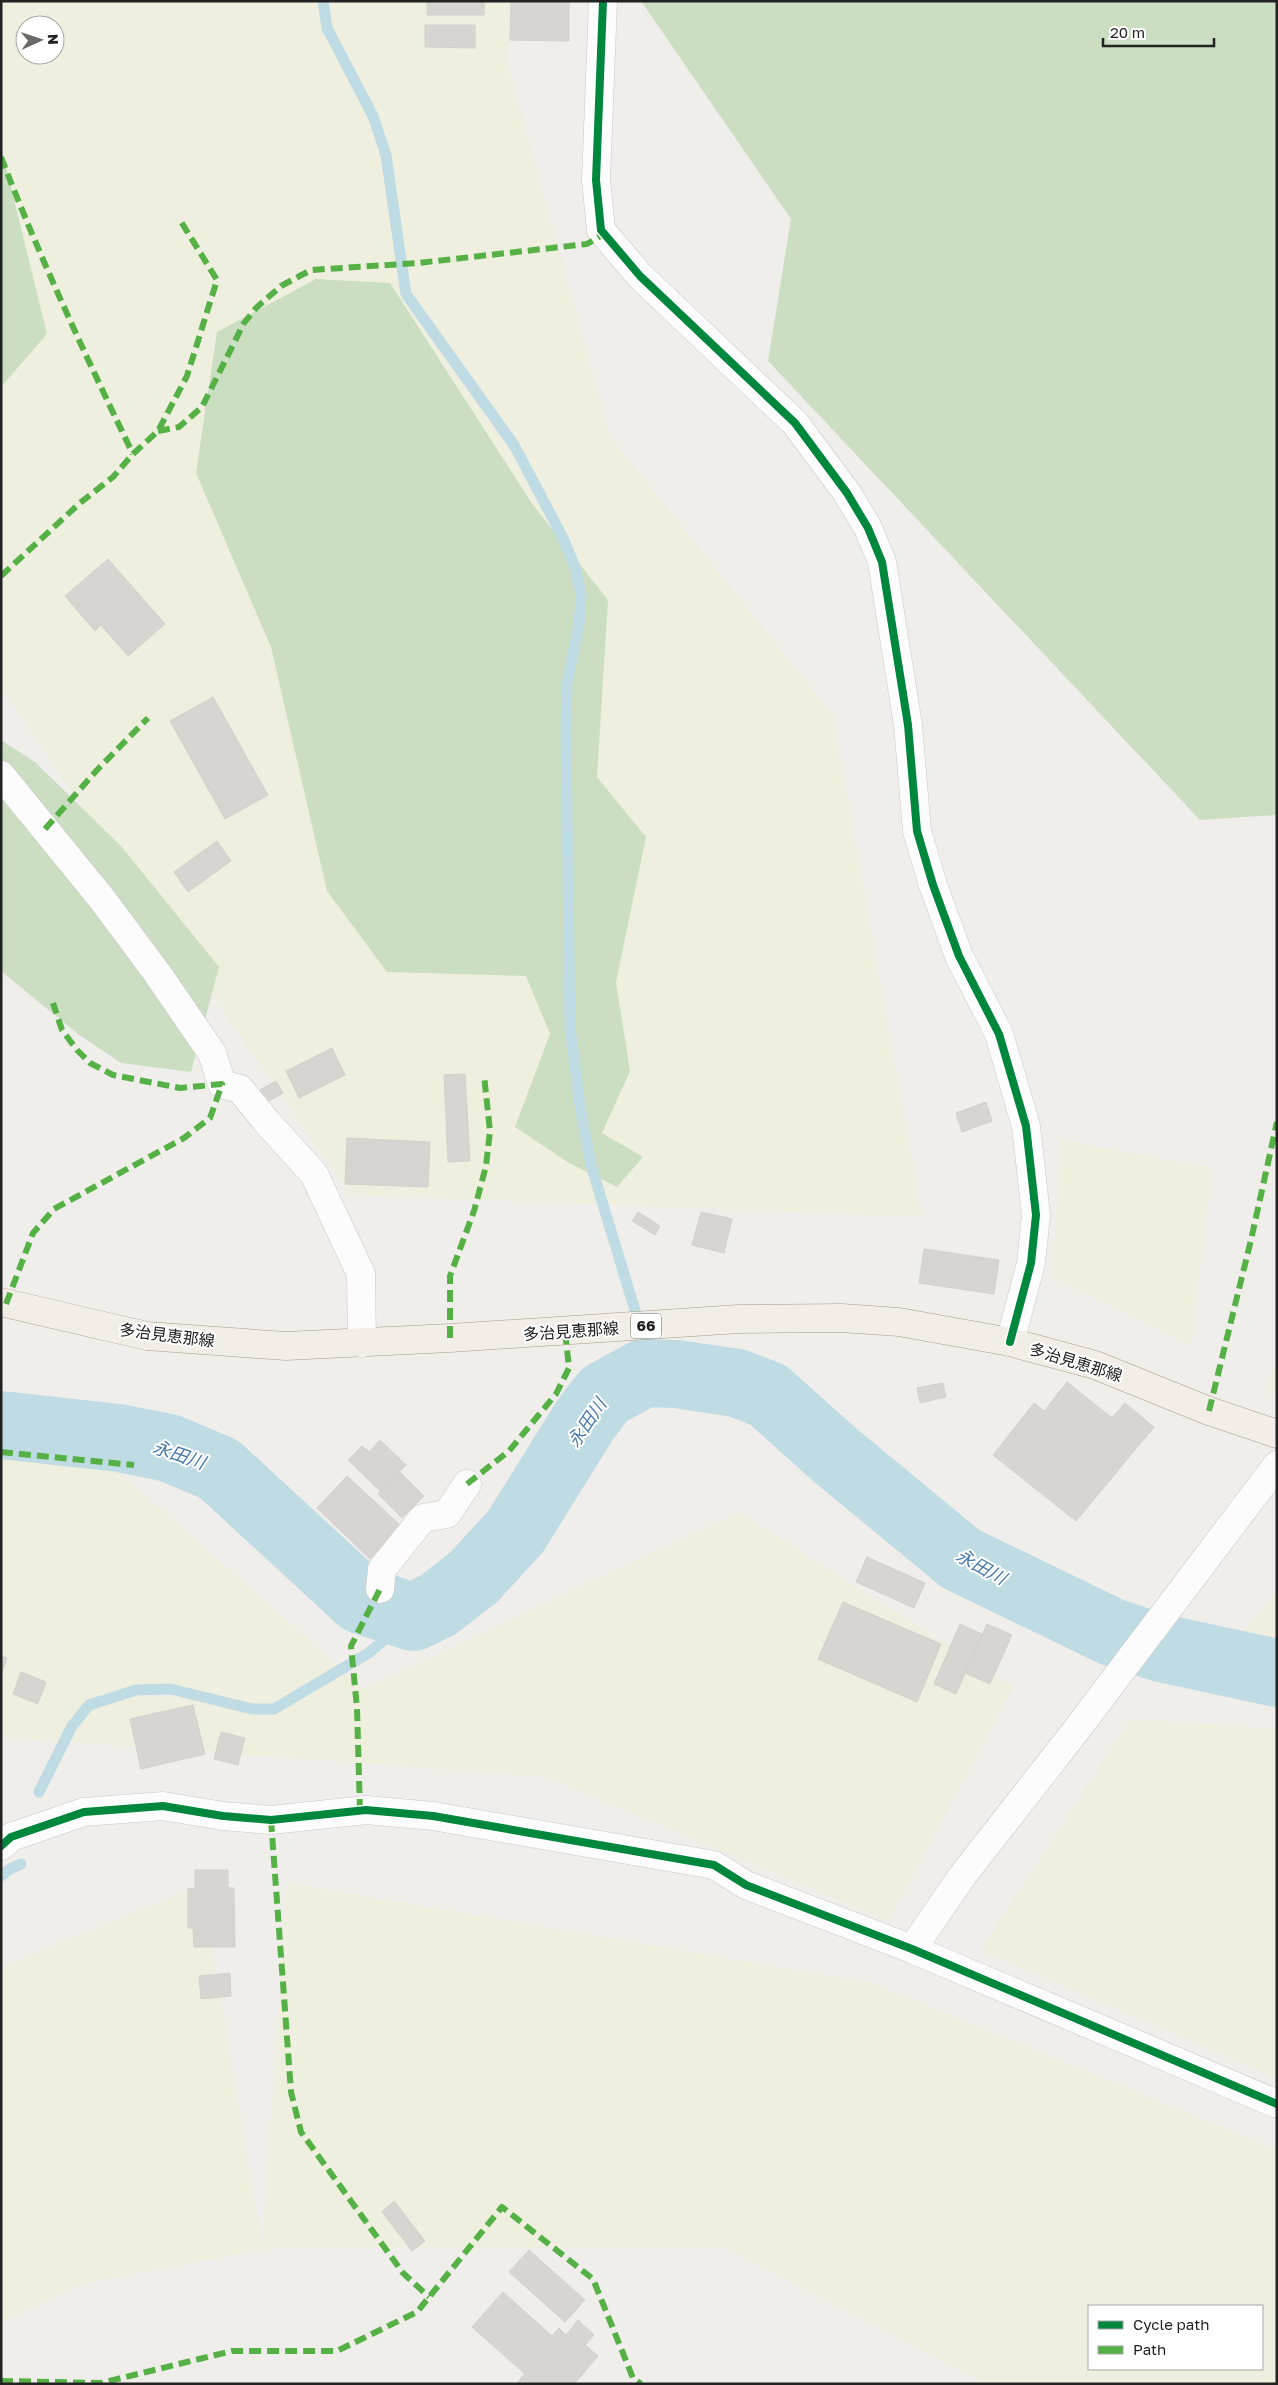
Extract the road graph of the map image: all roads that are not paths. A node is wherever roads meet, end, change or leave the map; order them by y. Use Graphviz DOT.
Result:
graph roads {
  1 [pos="603,1"];
  2 [pos="1,775"];
  3 [pos="1,1302"];
  4 [pos="1010,1342"];
  5 [pos="362,1343"];
  6 [pos="1277,1434"];
  7 [pos="1277,1465"];
  8 [pos="467,1484"];
  9 [pos="380,1589"];
  10 [pos="1,1846"];
  11 [pos="912,1949"];
  12 [pos="1277,2104"];
  1 -- 4 [label="street"];
  2 -- 5 [label="street"];
  3 -- 5 [label="main road, 多治見恵那線 / 66"];
  4 -- 5 [label="main road, 多治見恵那線 / 66"];
  4 -- 6 [label="main road, 多治見恵那線 / 66"];
  7 -- 11 [label="street"];
  8 -- 9 [label="street"];
  10 -- 11 [label="street"];
  11 -- 12 [label="street"];
}
